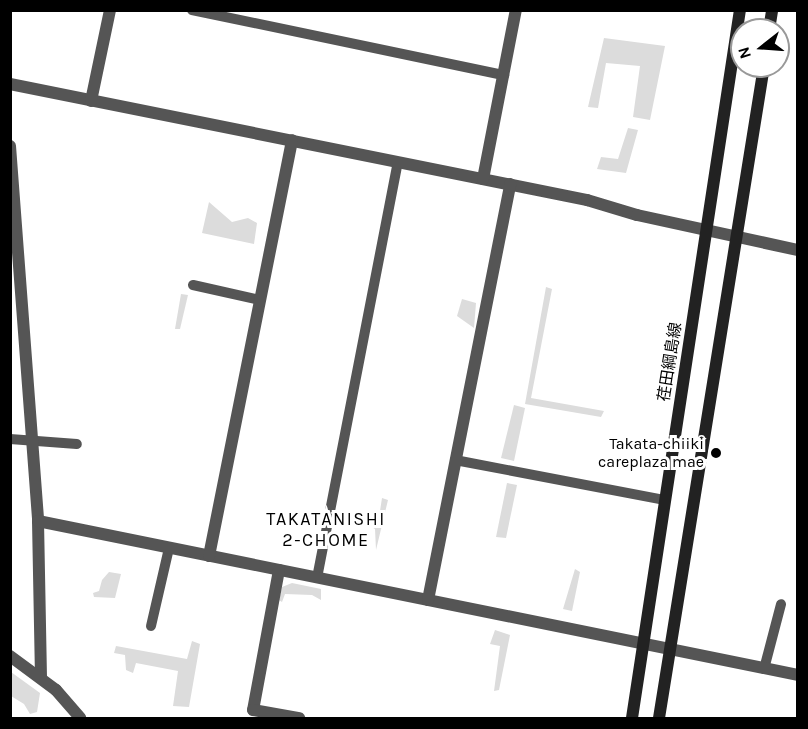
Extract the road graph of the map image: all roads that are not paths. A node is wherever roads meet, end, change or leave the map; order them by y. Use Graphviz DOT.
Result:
graph roads {
  1 [pos="110,10"];
  2 [pos="192,10"];
  3 [pos="516,10"];
  4 [pos="741,10"];
  5 [pos="504,75"];
  6 [pos="762,78"];
  7 [pos="10,84"];
  8 [pos="91,100"];
  9 [pos="292,140"];
  10 [pos="10,146"];
  11 [pos="398,163"];
  12 [pos="483,179"];
  13 [pos="510,184"];
  14 [pos="13,212"];
  15 [pos="706,231"];
  16 [pos="736,238"];
  17 [pos="798,250"];
  18 [pos="193,285"];
  19 [pos="260,300"];
  20 [pos="10,439"];
  21 [pos="32,440"];
  22 [pos="77,444"];
  23 [pos="455,460"];
  24 [pos="665,500"];
  25 [pos="38,521"];
  26 [pos="169,548"];
  27 [pos="209,556"];
  28 [pos="279,570"];
  29 [pos="318,578"];
  30 [pos="428,600"];
  31 [pos="781,604"];
  32 [pos="151,626"];
  33 [pos="643,646"];
  34 [pos="670,650"];
  35 [pos="10,656"];
  36 [pos="764,669"];
  37 [pos="798,675"];
  38 [pos="41,677"];
  39 [pos="80,718"];
  40 [pos="298,718"];
  41 [pos="632,718"];
  42 [pos="659,718"];
  1 -- 8 [label="street"];
  2 -- 5 [label="lane"];
  3 -- 5 [label="street"];
  4 -- 15 [label="main road, 荏田綱島線"];
  5 -- 12 [label="street"];
  6 -- 16 [label="main road"];
  7 -- 8 [label="street"];
  8 -- 9 [label="street"];
  9 -- 11 [label="street"];
  9 -- 19 [label="street"];
  10 -- 14 [label="street"];
  11 -- 12 [label="street"];
  11 -- 29 [label="lane"];
  12 -- 13 [label="street"];
  13 -- 15 [label="street"];
  13 -- 23 [label="street"];
  14 -- 21 [label="street"];
  15 -- 16 [label="street"];
  15 -- 24 [label="main road, 荏田綱島線"];
  16 -- 17 [label="street"];
  16 -- 34 [label="main road"];
  18 -- 19 [label="lane"];
  19 -- 27 [label="street"];
  20 -- 21 [label="lane"];
  21 -- 22 [label="lane"];
  21 -- 25 [label="street"];
  23 -- 24 [label="lane"];
  23 -- 30 [label="street"];
  24 -- 33 [label="main road, 荏田綱島線"];
  25 -- 26 [label="street"];
  25 -- 38 [label="street"];
  26 -- 27 [label="street"];
  26 -- 32 [label="lane"];
  27 -- 28 [label="street"];
  28 -- 29 [label="street"];
  28 -- 40 [label="street"];
  29 -- 30 [label="street"];
  30 -- 33 [label="street"];
  31 -- 36 [label="lane"];
  33 -- 34 [label="street"];
  33 -- 41 [label="main road, 荏田綱島線"];
  34 -- 36 [label="street"];
  34 -- 42 [label="main road"];
  35 -- 38 [label="street"];
  36 -- 37 [label="street"];
  38 -- 39 [label="street"];
}
